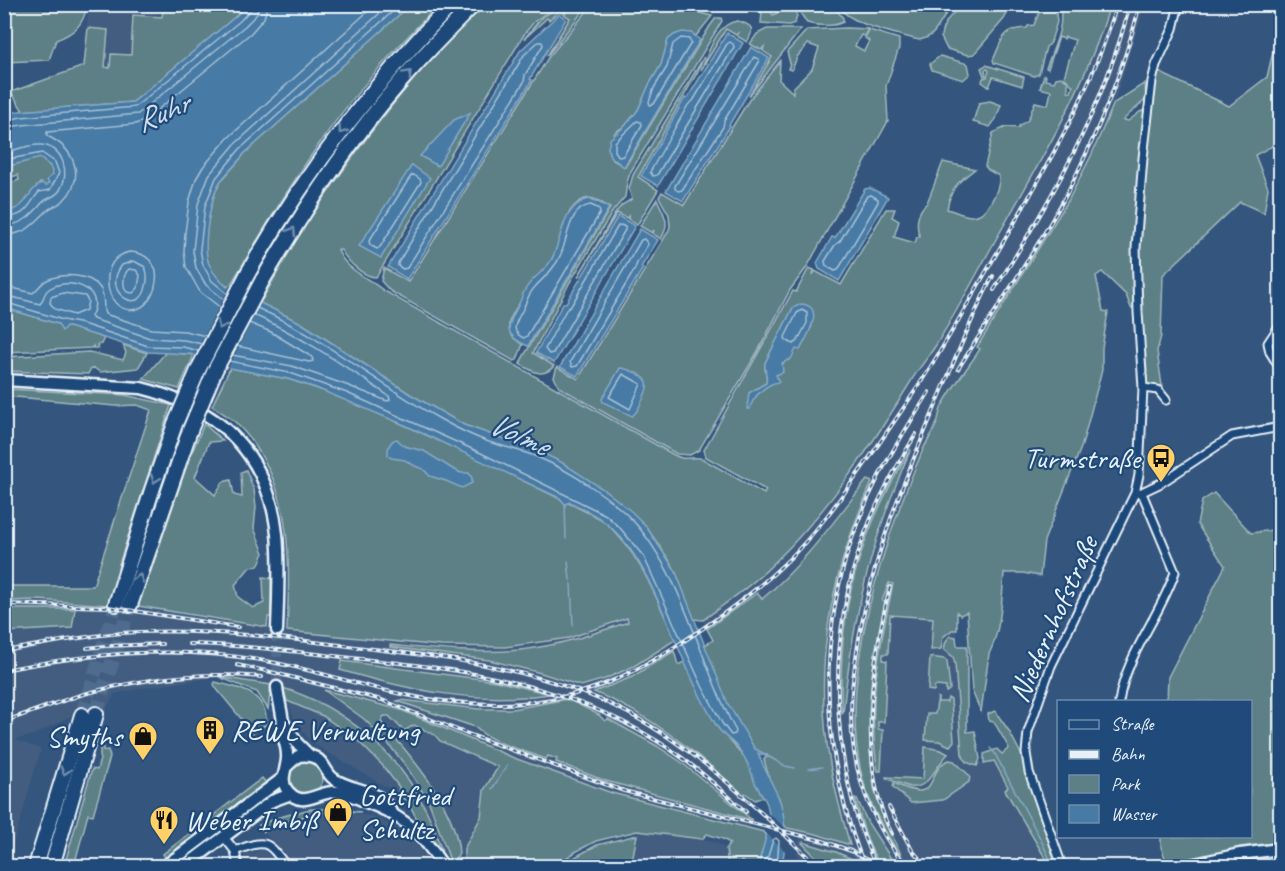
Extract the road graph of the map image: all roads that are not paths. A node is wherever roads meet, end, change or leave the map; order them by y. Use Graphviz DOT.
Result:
graph roads {
  1 [pos="452,4"];
  2 [pos="474,4"];
  3 [pos="1179,4"];
  4 [pos="1281,325"];
  5 [pos="1281,368"];
  6 [pos="4,380"];
  7 [pos="1143,388"];
  8 [pos="1166,400"];
  9 [pos="1281,427"];
  10 [pos="1139,493"];
  11 [pos="278,630"];
  12 [pos="277,687"];
  13 [pos="1120,700"];
  14 [pos="283,722"];
  15 [pos="309,755"];
  16 [pos="286,766"];
  17 [pos="327,771"];
  18 [pos="283,778"];
  19 [pos="321,793"];
  20 [pos="291,794"];
  21 [pos="391,812"];
  22 [pos="224,837"];
  23 [pos="1281,849"];
  24 [pos="235,851"];
  25 [pos="36,867"];
  26 [pos="52,867"];
  27 [pos="165,867"];
  28 [pos="185,867"];
  29 [pos="238,867"];
  30 [pos="286,867"];
  31 [pos="443,867"];
  32 [pos="1062,867"];
  33 [pos="1186,867"];
  1 -- 2 [label="highway, one-way, bridge"];
  3 -- 7 [label="street, Niedernhofstraße"];
  4 -- 5 [label="street"];
  6 -- 11 [label="main road"];
  7 -- 8 [label="street"];
  7 -- 10 [label="street, Niedernhofstraße"];
  9 -- 10 [label="street"];
  10 -- 13 [label="street"];
  10 -- 32 [label="street, Niedernhofstraße"];
  12 -- 14 [label="main road"];
  14 -- 15 [label="main road"];
  14 -- 16 [label="main road"];
  15 -- 16 [label="main road"];
  15 -- 17 [label="main road"];
  16 -- 18 [label="main road"];
  17 -- 19 [label="main road"];
  17 -- 21 [label="main road"];
  18 -- 20 [label="main road"];
  18 -- 27 [label="main road"];
  19 -- 20 [label="main road"];
  19 -- 21 [label="main road"];
  20 -- 22 [label="main road"];
  21 -- 31 [label="main road"];
  22 -- 24 [label="street"];
  22 -- 28 [label="main road"];
  23 -- 33 [label="main road"];
  24 -- 29 [label="street"];
  24 -- 30 [label="street"];
  26 -- 25 [label="highway, one-way"];
}
